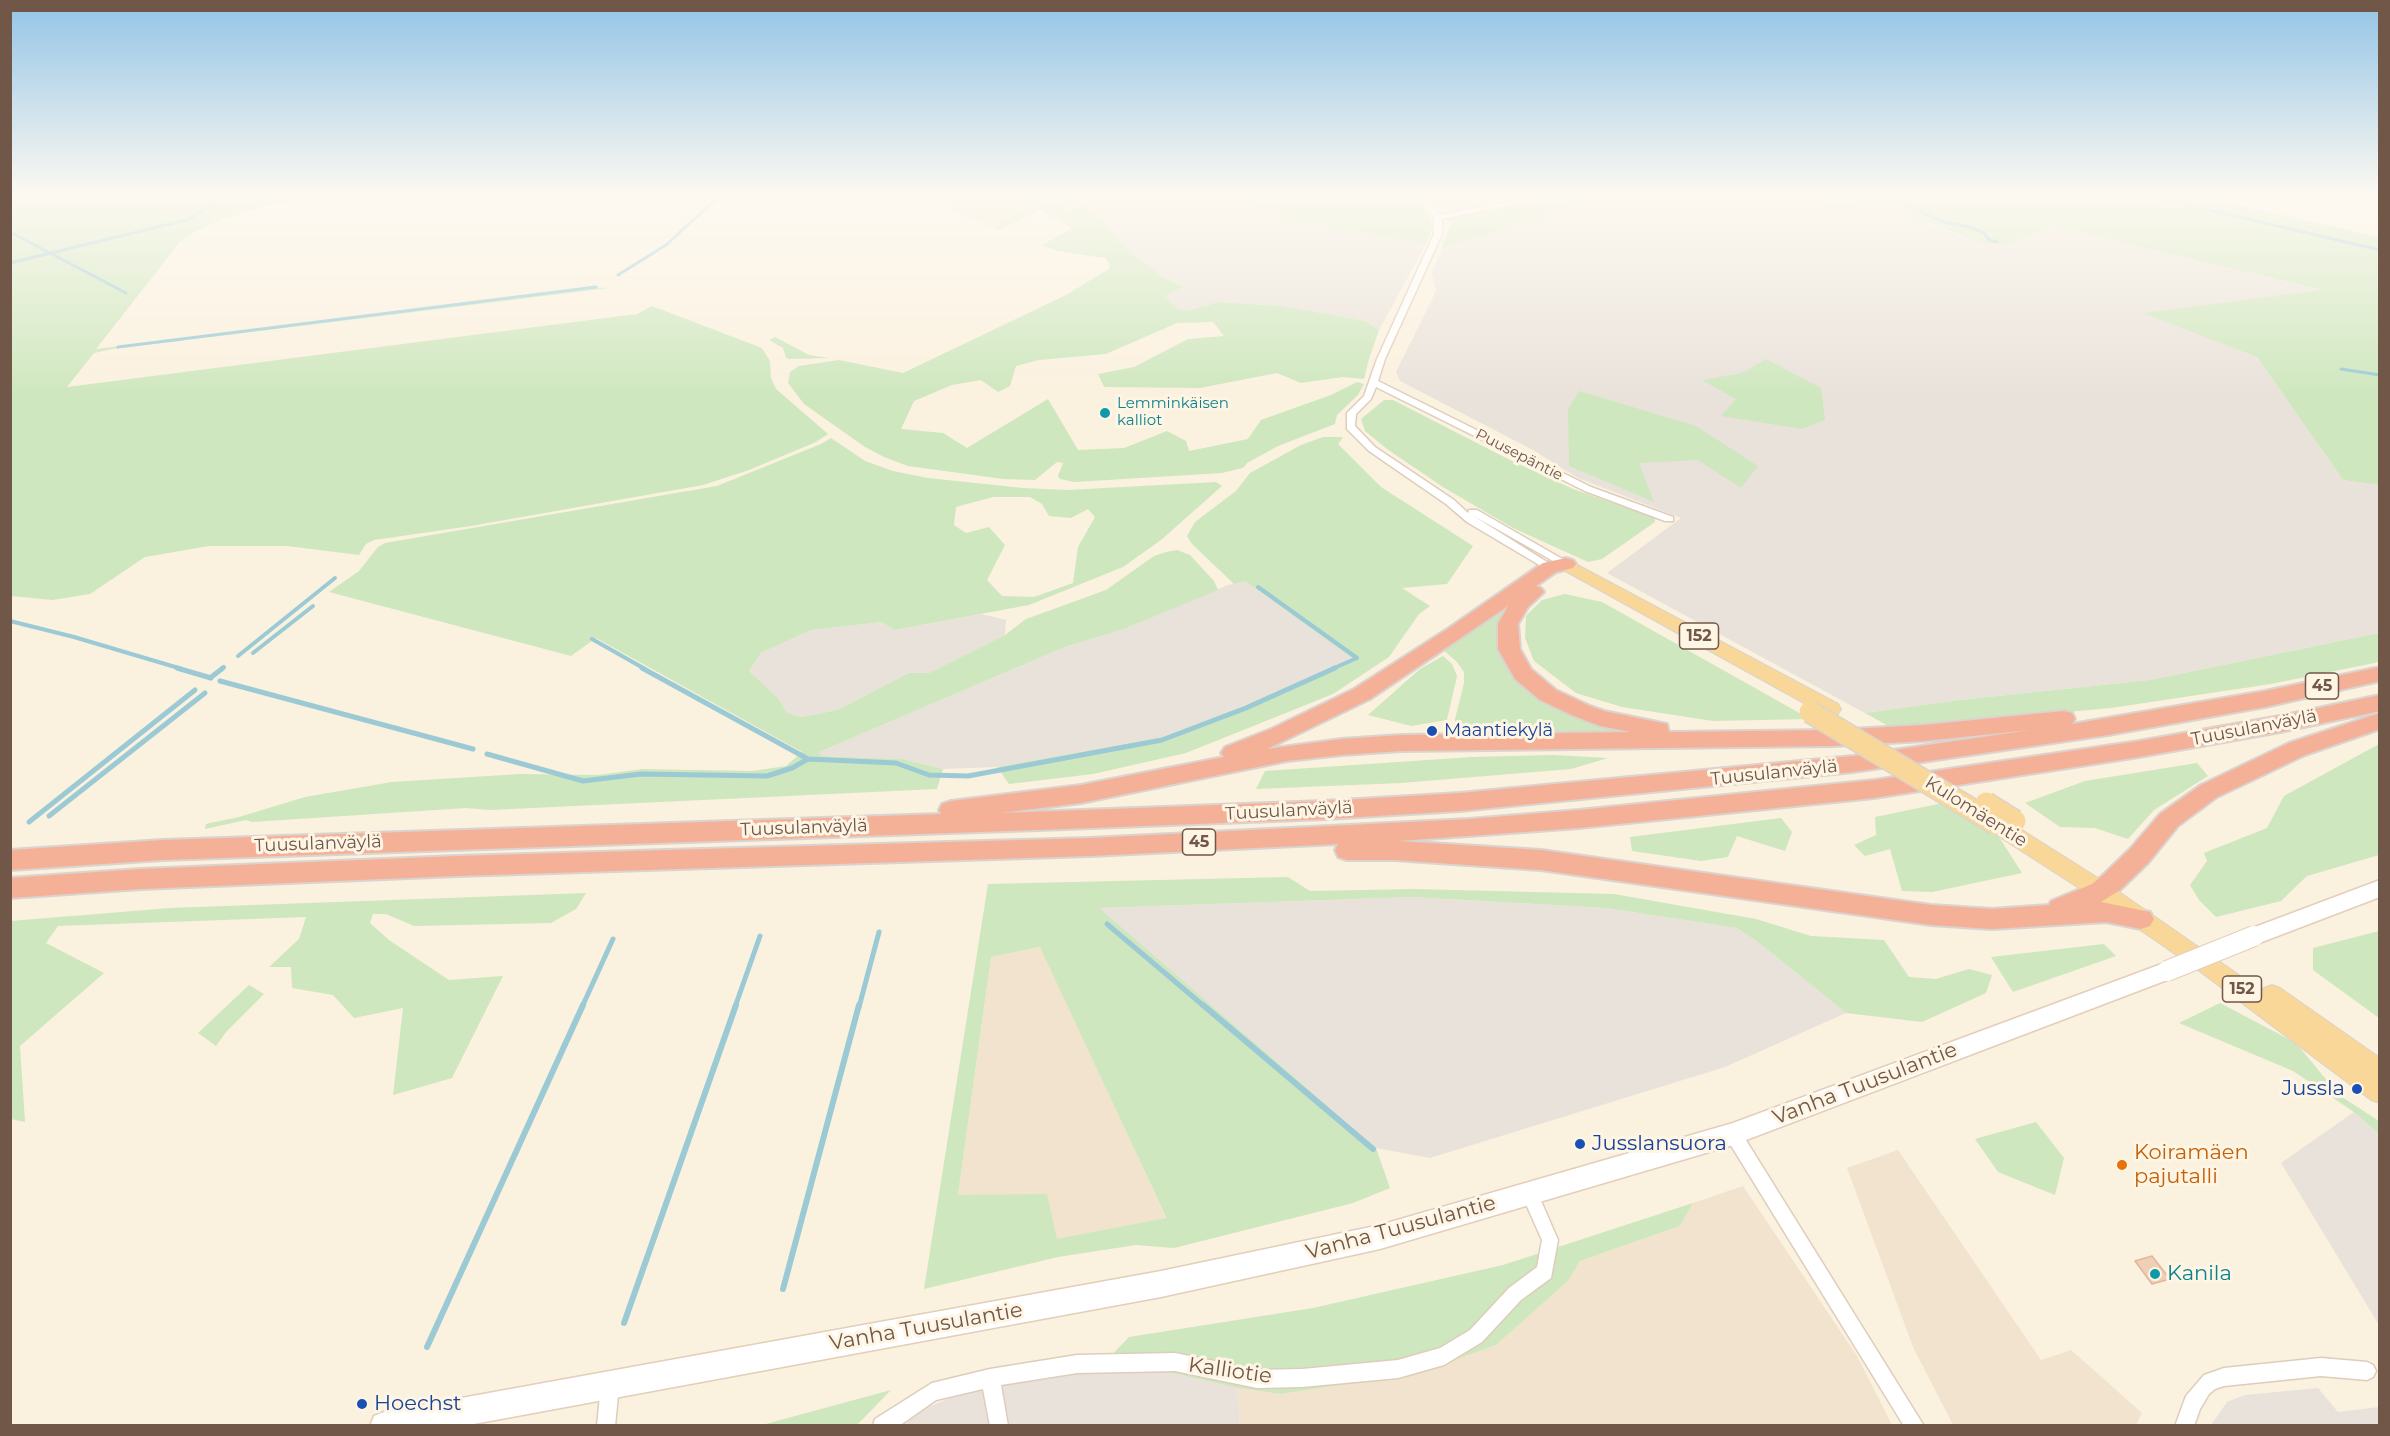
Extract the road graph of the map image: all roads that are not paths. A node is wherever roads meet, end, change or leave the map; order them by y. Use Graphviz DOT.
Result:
graph roads {
  1 [pos="1424,264"];
  2 [pos="1373,382"];
  3 [pos="1450,502"];
  4 [pos="1669,519"];
  5 [pos="1559,568"];
  6 [pos="2379,674"];
  7 [pos="2265,699"];
  8 [pos="2379,702"];
  9 [pos="2379,721"];
  10 [pos="1750,738"];
  11 [pos="1163,776"];
  12 [pos="2006,823"];
  13 [pos="785,829"];
  14 [pos="1090,847"];
  15 [pos="10,860"];
  16 [pos="2106,887"];
  17 [pos="10,888"];
  18 [pos="2379,888"];
  19 [pos="2047,914"];
  20 [pos="2141,919"];
  21 [pos="2379,1072"];
  22 [pos="2379,1092"];
  23 [pos="1733,1134"];
  24 [pos="1529,1193"];
  25 [pos="2367,1371"];
  26 [pos="990,1378"];
  27 [pos="610,1384"];
  28 [pos="384,1425"];
  29 [pos="606,1425"];
  30 [pos="882,1425"];
  31 [pos="999,1425"];
  32 [pos="1915,1425"];
  33 [pos="2184,1425"];
  1 -- 2 [label="street"];
  2 -- 3 [label="street"];
  2 -- 4 [label="street, Puusepäntie"];
  3 -- 5 [label="street"];
  3 -- 5 [label="street"];
  5 -- 10 [label="highway"];
  5 -- 11 [label="highway"];
  5 -- 12 [label="main road, Kulomäentie / 152, bridge"];
  5 -- 12 [label="main road, Kulomäentie / 152, bridge"];
  6 -- 7 [label="highway, Tuusulanväylä / 45"];
  7 -- 10 [label="highway"];
  7 -- 13 [label="highway, Tuusulanväylä / 45"];
  8 -- 14 [label="highway, Tuusulanväylä / 45"];
  9 -- 16 [label="highway"];
  10 -- 11 [label="highway"];
  11 -- 13 [label="highway"];
  12 -- 16 [label="main road, Kulomäentie / 152"];
  13 -- 15 [label="highway, Tuusulanväylä / 45"];
  14 -- 17 [label="highway, Tuusulanväylä / 45"];
  14 -- 19 [label="highway"];
  16 -- 19 [label="highway"];
  16 -- 20 [label="main road, Kulomäentie / 152"];
  16 -- 21 [label="main road, Kulomäentie / 152"];
  18 -- 23 [label="main road, Vanha Tuusulantie, bridge"];
  19 -- 20 [label="highway"];
  20 -- 22 [label="main road, Kulomäentie / 152"];
  23 -- 24 [label="main road, Vanha Tuusulantie"];
  23 -- 32 [label="street"];
  24 -- 26 [label="street, Kalliotie"];
  24 -- 27 [label="main road, Vanha Tuusulantie"];
  25 -- 33 [label="street"];
  26 -- 30 [label="street, Kalliotie"];
  26 -- 31 [label="street"];
  27 -- 28 [label="main road, Vanha Tuusulantie"];
  27 -- 29 [label="street"];
}
